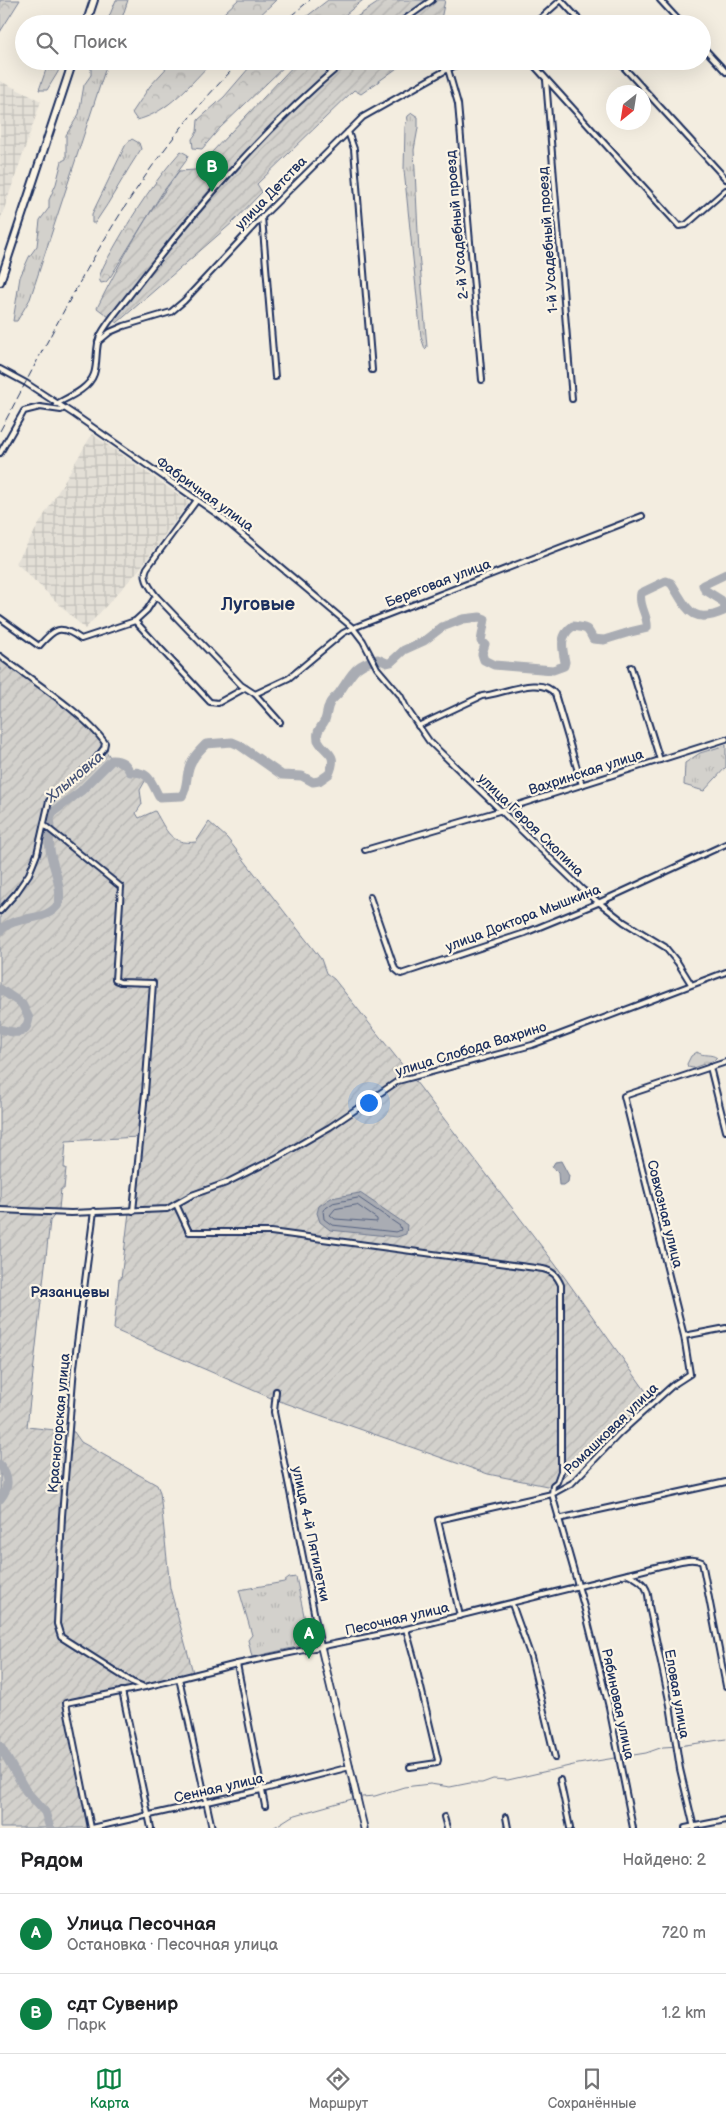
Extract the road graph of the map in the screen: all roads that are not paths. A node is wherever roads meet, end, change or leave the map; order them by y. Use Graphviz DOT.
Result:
graph roads {
  1 [pos="94,0"];
  2 [pos="432,0"];
  3 [pos="561,0"];
  4 [pos="660,0"];
  5 [pos="89,15"];
  6 [pos="411,15"];
  7 [pos="544,15"];
  8 [pos="575,15"];
  9 [pos="674,15"];
  10 [pos="711,56"];
  11 [pos="70,70"];
  12 [pos="335,70"];
  13 [pos="446,70"];
  14 [pos="448,70"];
  15 [pos="538,70"];
  16 [pos="626,70"];
  17 [pos="726,72"];
  18 [pos="546,80"];
  19 [pos="348,132"];
  20 [pos="726,179"];
  21 [pos="726,190"];
  22 [pos="262,217"];
  23 [pos="0,282"];
  24 [pos="98,342"];
  25 [pos="0,368"];
  26 [pos="372,370"];
  27 [pos="276,377"];
  28 [pos="482,380"];
  29 [pos="572,399"];
  30 [pos="56,404"];
  31 [pos="64,408"];
  32 [pos="0,453"];
  33 [pos="197,500"];
  34 [pos="642,516"];
  35 [pos="156,596"];
  36 [pos="0,618"];
  37 [pos="135,621"];
  38 [pos="353,628"];
  39 [pos="0,656"];
  40 [pos="373,660"];
  41 [pos="631,667"];
  42 [pos="245,688"];
  43 [pos="255,694"];
  44 [pos="280,722"];
  45 [pos="418,726"];
  46 [pos="726,739"];
  47 [pos="660,760"];
  48 [pos="582,785"];
  49 [pos="499,811"];
  50 [pos="44,825"];
  51 [pos="726,844"];
  52 [pos="365,850"];
  53 [pos="370,898"];
  54 [pos="598,903"];
  55 [pos="0,911"];
  56 [pos="726,972"];
  57 [pos="690,984"];
  58 [pos="726,1062"];
  59 [pos="710,1067"];
  60 [pos="723,1108"];
  61 [pos="726,1131"];
  62 [pos="176,1204"];
  63 [pos="0,1210"];
  64 [pos="133,1211"];
  65 [pos="94,1212"];
  66 [pos="726,1328"];
  67 [pos="684,1336"];
  68 [pos="276,1391"];
  69 [pos="726,1482"];
  70 [pos="552,1494"];
  71 [pos="558,1519"];
  72 [pos="628,1574"];
  73 [pos="577,1586"];
  74 [pos="512,1604"];
  75 [pos="460,1616"];
  76 [pos="406,1629"];
  77 [pos="321,1647"];
  78 [pos="237,1664"];
  79 [pos="179,1678"];
  80 [pos="726,1686"];
  81 [pos="144,1687"];
  82 [pos="122,1691"];
  83 [pos="555,1758"];
  84 [pos="350,1767"];
  85 [pos="410,1767"];
  86 [pos="560,1780"];
  87 [pos="261,1790"];
  88 [pos="206,1801"];
  89 [pos="265,1806"];
  90 [pos="148,1815"];
  91 [pos="444,1817"];
  92 [pos="506,1817"];
  93 [pos="726,1820"];
  94 [pos="694,1827"];
  95 [pos="91,1828"];
  96 [pos="151,1828"];
  97 [pos="212,1828"];
  98 [pos="364,1828"];
  99 [pos="447,1828"];
  100 [pos="508,1828"];
  101 [pos="570,1828"];
  102 [pos="633,1828"];
  103 [pos="685,1828"];
  1 -- 5 [label="main road"];
  2 -- 6 [label="street"];
  3 -- 7 [label="street"];
  3 -- 8 [label="street"];
  4 -- 9 [label="street"];
  10 -- 17 [label="street"];
  11 -- 23 [label="main road"];
  12 -- 24 [label="street"];
  13 -- 19 [label="street, улица Детства"];
  14 -- 28 [label="street, 2-й Усадебный проезд"];
  15 -- 18 [label="street"];
  16 -- 20 [label="street"];
  18 -- 21 [label="street"];
  18 -- 29 [label="street, 1-й Усадебный проезд"];
  19 -- 22 [label="street, улица Детства"];
  19 -- 26 [label="street"];
  22 -- 24 [label="street, улица Детства"];
  22 -- 27 [label="street"];
  24 -- 30 [label="street"];
  25 -- 30 [label="street, Фабричная улица"];
  30 -- 31 [label="street, Фабричная улица"];
  31 -- 32 [label="street"];
  31 -- 33 [label="street, Фабричная улица"];
  33 -- 35 [label="street"];
  33 -- 38 [label="street, Фабричная улица"];
  34 -- 38 [label="street, Береговая улица"];
  35 -- 37 [label="street"];
  35 -- 42 [label="street"];
  36 -- 37 [label="street"];
  37 -- 42 [label="street"];
  38 -- 40 [label="street, Фабричная улица"];
  38 -- 43 [label="street, Береговая улица"];
  39 -- 50 [label="street"];
  40 -- 45 [label="street, улица Героя Скопина"];
  41 -- 47 [label="street"];
  42 -- 43 [label="street"];
  43 -- 44 [label="street"];
  45 -- 48 [label="street"];
  45 -- 49 [label="street, улица Героя Скопина"];
  46 -- 47 [label="street, Вахринская улица"];
  47 -- 48 [label="street, Вахринская улица"];
  48 -- 49 [label="street, Вахринская улица"];
  49 -- 52 [label="street, Вахринская улица"];
  49 -- 54 [label="street, улица Героя Скопина"];
  50 -- 55 [label="street"];
  50 -- 64 [label="street"];
  51 -- 54 [label="street, улица Доктора Мышкина"];
  53 -- 54 [label="street, улица Доктора Мышкина"];
  54 -- 57 [label="street, улица Героя Скопина"];
  56 -- 57 [label="street, улица Слобода Вахрино"];
  57 -- 62 [label="street, улица Слобода Вахрино"];
  58 -- 59 [label="street"];
  59 -- 60 [label="street"];
  59 -- 67 [label="street, Совхозная улица"];
  60 -- 61 [label="street"];
  62 -- 64 [label="street, улица Слобода Вахрино"];
  62 -- 70 [label="street"];
  63 -- 65 [label="street, улица Слобода Вахрино"];
  64 -- 65 [label="street, улица Слобода Вахрино"];
  65 -- 81 [label="street, Красногорская улица"];
  66 -- 67 [label="street"];
  67 -- 70 [label="street, Ромашковая улица"];
  68 -- 77 [label="street, улица 4-й Пятилетки"];
  69 -- 71 [label="street"];
  70 -- 71 [label="street, Рябиновая улица"];
  70 -- 75 [label="street, Ромашковая улица"];
  71 -- 73 [label="street, Рябиновая улица"];
  72 -- 73 [label="street, Песочная улица"];
  72 -- 80 [label="street, Песочная улица"];
  72 -- 94 [label="street, Еловая улица"];
  73 -- 74 [label="street, Песочная улица"];
  73 -- 102 [label="street, Рябиновая улица"];
  74 -- 75 [label="street, Песочная улица"];
  74 -- 83 [label="street"];
  75 -- 76 [label="street, Песочная улица"];
  76 -- 77 [label="street, Песочная улица"];
  76 -- 85 [label="street"];
  77 -- 78 [label="street, Песочная улица"];
  77 -- 84 [label="street, улица 4-й Пятилетки"];
  78 -- 79 [label="street, Песочная улица"];
  78 -- 87 [label="street"];
  79 -- 81 [label="street, Песочная улица"];
  79 -- 88 [label="street"];
  81 -- 82 [label="street, Песочная улица"];
  82 -- 90 [label="street"];
  82 -- 95 [label="street, Песочная улица"];
  84 -- 87 [label="street, Сенная улица"];
  84 -- 98 [label="street, улица 4-й Пятилетки"];
  86 -- 101 [label="street"];
  87 -- 88 [label="street, Сенная улица"];
  87 -- 89 [label="street"];
  88 -- 90 [label="street, Сенная улица"];
  88 -- 97 [label="street"];
  90 -- 95 [label="street, Сенная улица"];
  90 -- 96 [label="street"];
  91 -- 99 [label="street"];
  92 -- 100 [label="street"];
  93 -- 94 [label="street"];
  94 -- 103 [label="street"];
}
